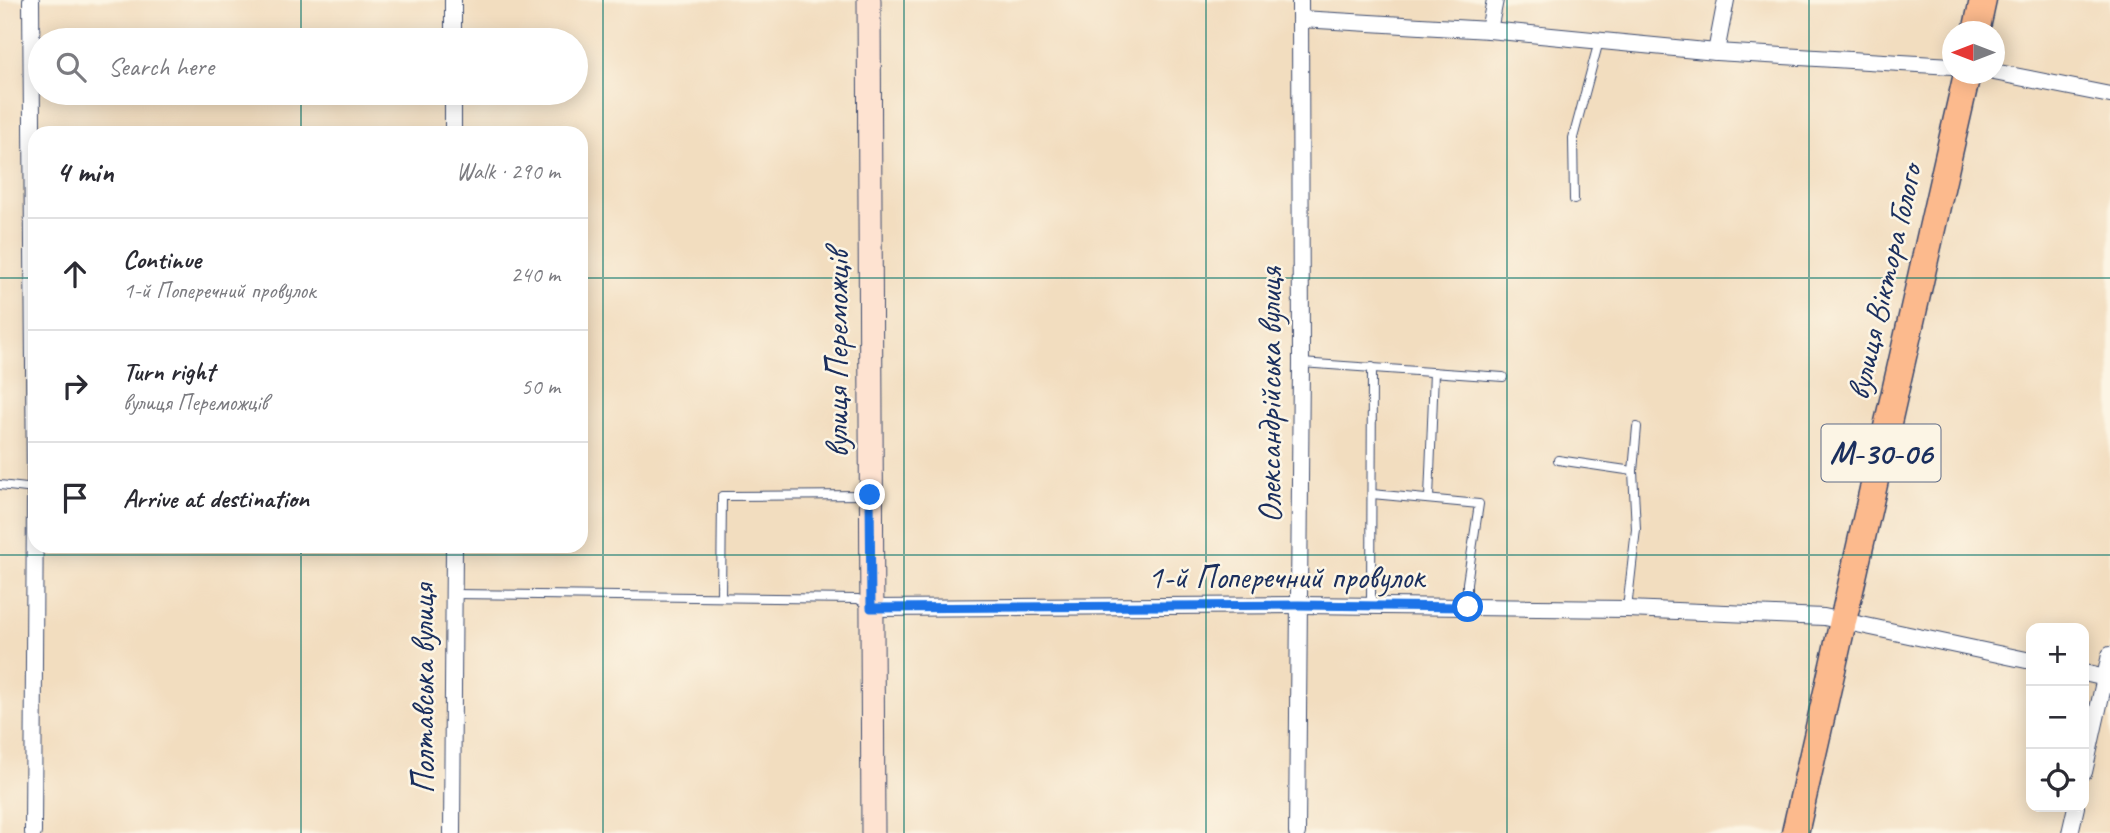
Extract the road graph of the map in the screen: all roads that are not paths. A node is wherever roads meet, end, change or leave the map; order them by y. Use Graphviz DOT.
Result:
graph roads {
  1 [pos="31,0"];
  2 [pos="453,0"];
  3 [pos="869,0"];
  4 [pos="1300,0"];
  5 [pos="1494,0"];
  6 [pos="1726,0"];
  7 [pos="1983,0"];
  8 [pos="1301,19"];
  9 [pos="1978,21"];
  10 [pos="31,28"];
  11 [pos="453,28"];
  12 [pos="1489,30"];
  13 [pos="1599,41"];
  14 [pos="1716,52"];
  15 [pos="1942,65"];
  16 [pos="2005,74"];
  17 [pos="1965,84"];
  18 [pos="2110,95"];
  19 [pos="32,105"];
  20 [pos="453,105"];
  21 [pos="32,126"];
  22 [pos="453,126"];
  23 [pos="1574,200"];
  24 [pos="1301,363"];
  25 [pos="1372,367"];
  26 [pos="1434,372"];
  27 [pos="1503,377"];
  28 [pos="1637,427"];
  29 [pos="1558,460"];
  30 [pos="1633,471"];
  31 [pos="0,485"];
  32 [pos="28,488"];
  33 [pos="1371,494"];
  34 [pos="870,495"];
  35 [pos="1429,498"];
  36 [pos="35,553"];
  37 [pos="454,553"];
  38 [pos="454,594"];
  39 [pos="721,597"];
  40 [pos="1299,605"];
  41 [pos="1371,606"];
  42 [pos="1468,607"];
  43 [pos="871,608"];
  44 [pos="1627,609"];
  45 [pos="1843,621"];
  46 [pos="2110,655"];
  47 [pos="2026,661"];
  48 [pos="2089,674"];
  49 [pos="2107,678"];
  50 [pos="2089,752"];
  51 [pos="2075,812"];
  52 [pos="33,833"];
  53 [pos="452,833"];
  54 [pos="873,833"];
  55 [pos="1297,833"];
  56 [pos="1795,833"];
  57 [pos="2070,833"];
  1 -- 10 [label="street"];
  2 -- 11 [label="street"];
  3 -- 34 [label="street, вулиця Переможців"];
  4 -- 8 [label="street, Олександрійська вулиця"];
  5 -- 12 [label="street"];
  6 -- 14 [label="street"];
  7 -- 9 [label="main road"];
  8 -- 12 [label="street"];
  8 -- 24 [label="street, Олександрійська вулиця"];
  12 -- 13 [label="street"];
  13 -- 14 [label="street"];
  13 -- 23 [label="lane"];
  14 -- 15 [label="street"];
  16 -- 18 [label="street"];
  17 -- 45 [label="main road, вулиця Віктора Голого / М-30-06"];
  19 -- 21 [label="street"];
  20 -- 22 [label="street"];
  24 -- 25 [label="lane"];
  24 -- 40 [label="street, Олександрійська вулиця"];
  25 -- 26 [label="lane"];
  25 -- 33 [label="lane"];
  26 -- 27 [label="lane"];
  26 -- 35 [label="lane"];
  28 -- 30 [label="lane"];
  29 -- 30 [label="lane"];
  30 -- 44 [label="lane"];
  31 -- 32 [label="lane"];
  33 -- 35 [label="lane"];
  33 -- 41 [label="lane"];
  34 -- 39 [label="lane"];
  34 -- 43 [label="street, вулиця Переможців"];
  35 -- 42 [label="lane"];
  36 -- 52 [label="street"];
  37 -- 38 [label="street, Полтавська вулиця"];
  38 -- 39 [label="lane"];
  38 -- 53 [label="street, Полтавська вулиця"];
  39 -- 43 [label="lane"];
  40 -- 41 [label="street, 1-й Поперечний провулок"];
  40 -- 43 [label="street, 1-й Поперечний провулок"];
  40 -- 55 [label="street, Олександрійська вулиця"];
  41 -- 42 [label="street, 1-й Поперечний провулок"];
  42 -- 44 [label="street, 1-й Поперечний провулок"];
  43 -- 54 [label="street, вулиця Переможців"];
  44 -- 45 [label="street, 1-й Поперечний провулок"];
  45 -- 47 [label="street, 1-й Поперечний провулок"];
  45 -- 56 [label="main road, вулиця Віктора Голого / М-30-06"];
  46 -- 49 [label="street"];
  48 -- 49 [label="street"];
  49 -- 50 [label="street"];
  51 -- 57 [label="street"];
}
